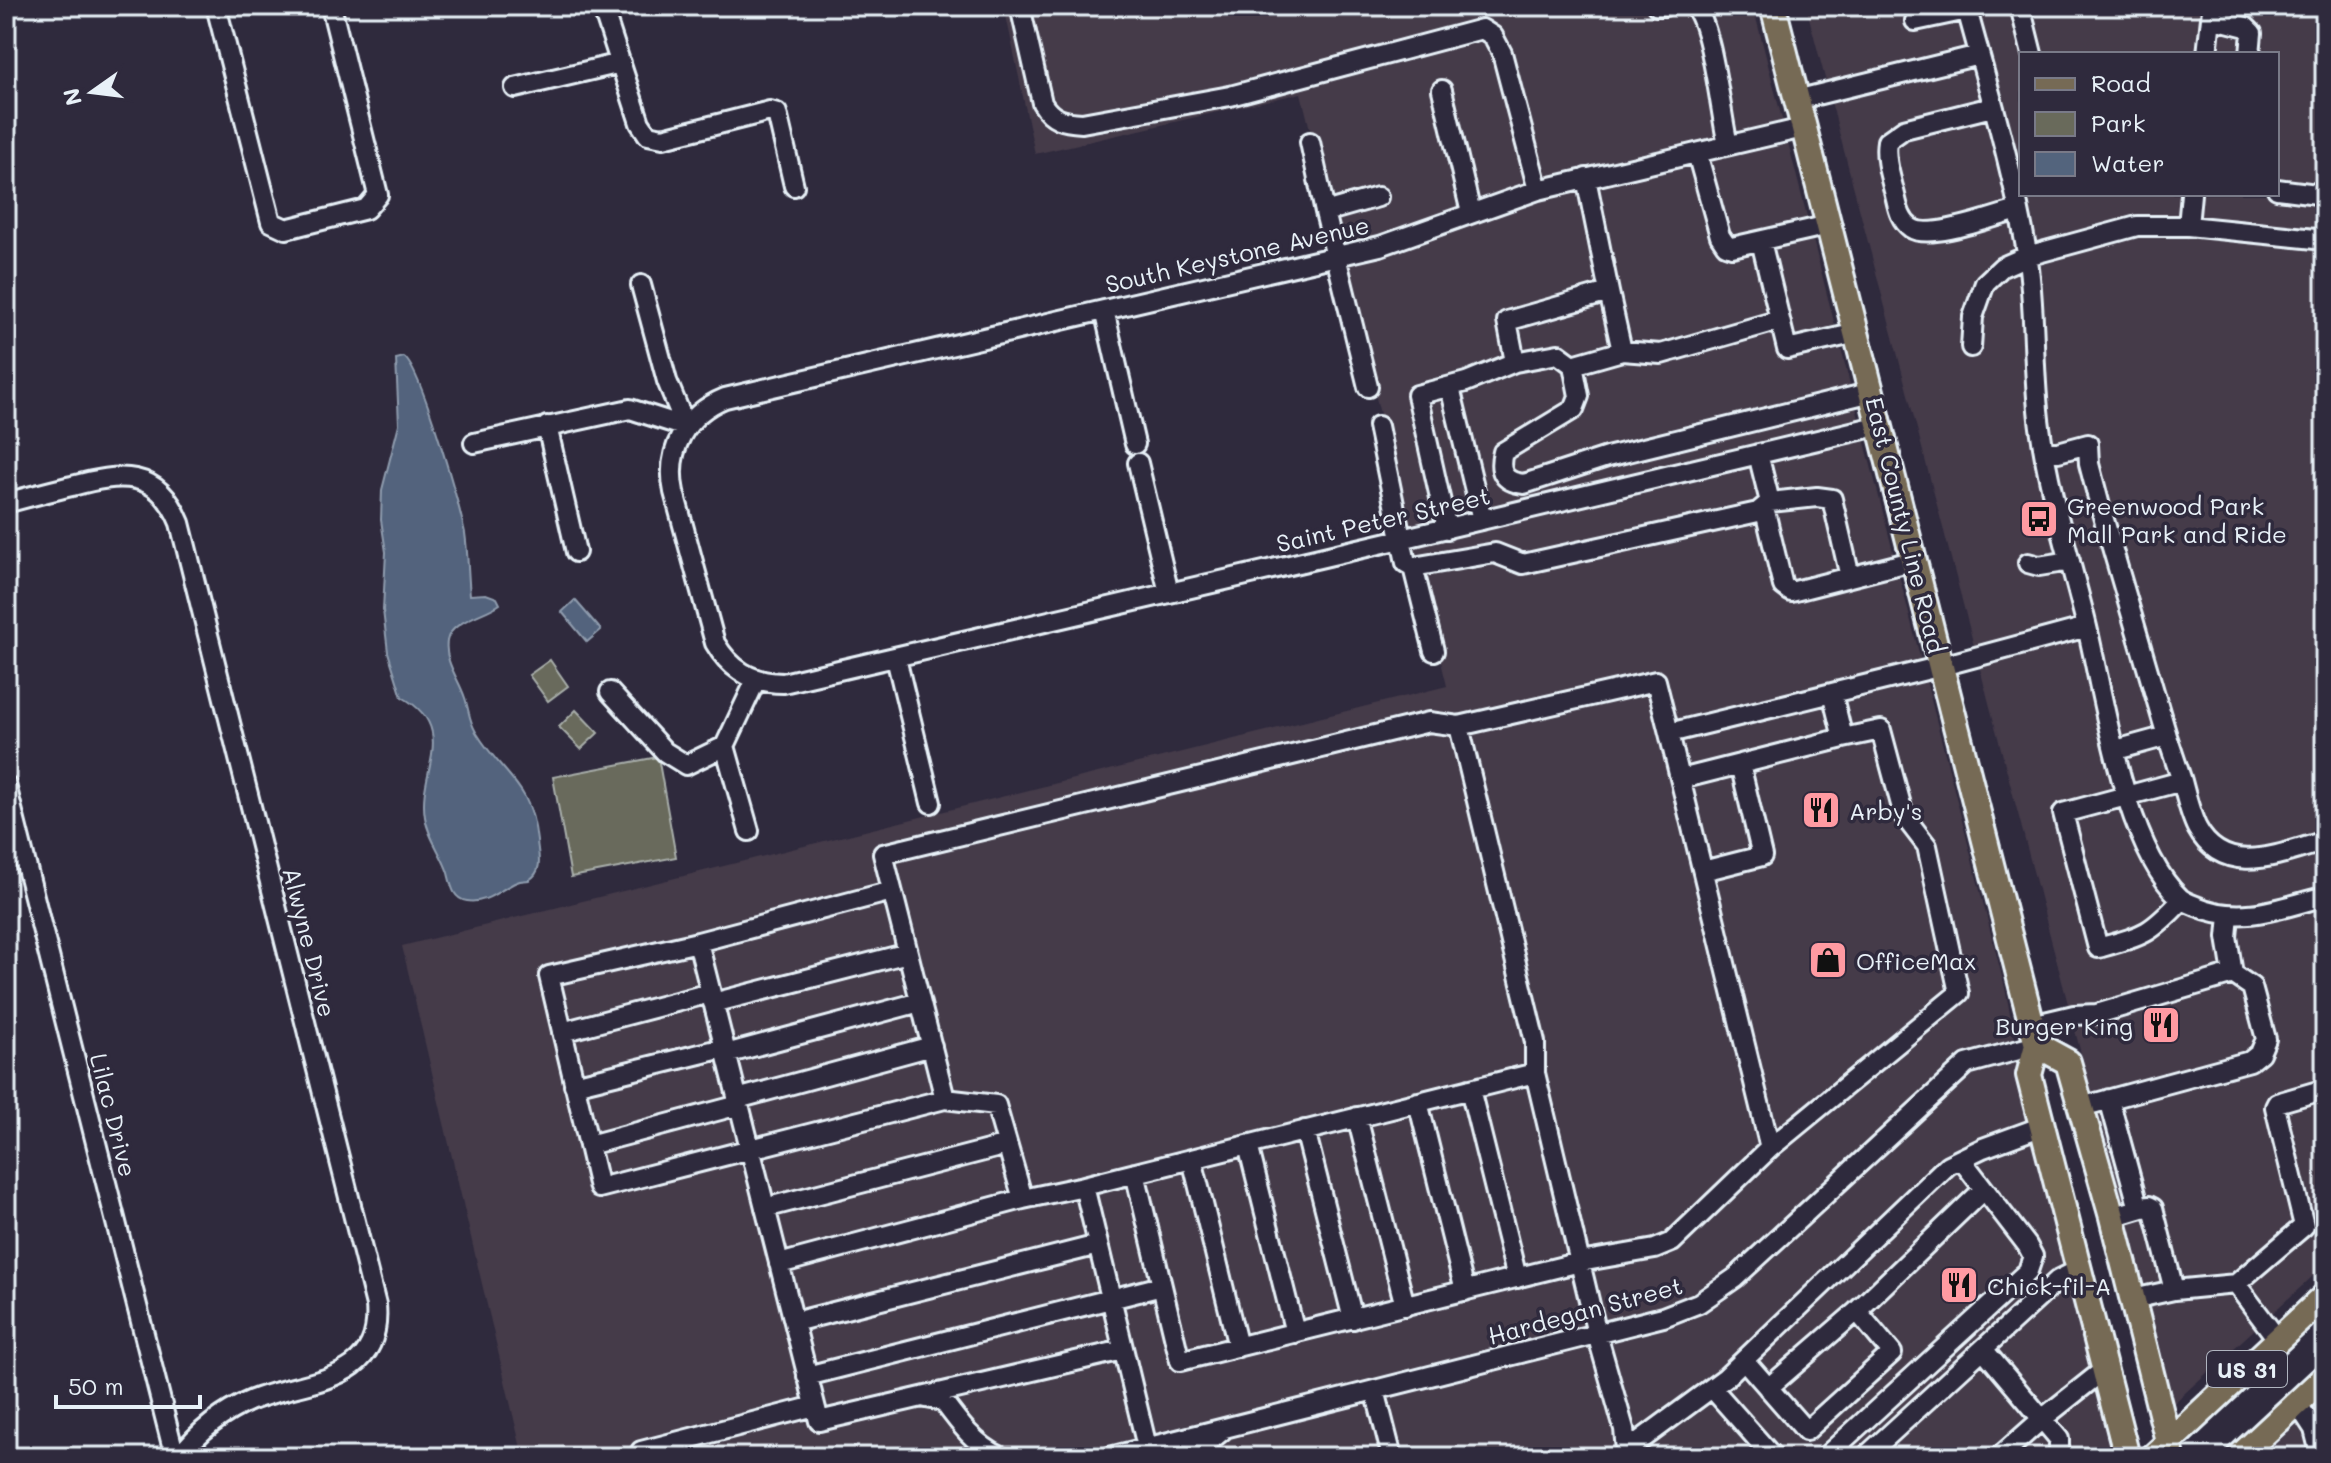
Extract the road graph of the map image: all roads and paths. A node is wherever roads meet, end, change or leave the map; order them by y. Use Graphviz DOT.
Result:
graph roads {
  1 [pos="216,6"];
  2 [pos="331,6"];
  3 [pos="602,6"];
  4 [pos="1020,6"];
  5 [pos="1657,6"];
  6 [pos="1664,6"];
  7 [pos="1694,6"];
  8 [pos="1773,6"];
  9 [pos="2020,6"];
  10 [pos="1967,8"];
  11 [pos="2211,12"];
  12 [pos="1915,21"];
  13 [pos="2032,52"];
  14 [pos="2207,52"];
  15 [pos="2250,52"];
  16 [pos="1979,55"];
  17 [pos="621,63"];
  18 [pos="515,88"];
  19 [pos="1442,90"];
  20 [pos="1796,100"];
  21 [pos="1992,107"];
  22 [pos="1803,128"];
  23 [pos="1310,142"];
  24 [pos="1728,145"];
  25 [pos="1697,153"];
  26 [pos="1586,178"];
  27 [pos="794,186"];
  28 [pos="2279,189"];
  29 [pos="1538,190"];
  30 [pos="2325,195"];
  31 [pos="2191,196"];
  32 [pos="1378,197"];
  33 [pos="2018,210"];
  34 [pos="1325,212"];
  35 [pos="1471,213"];
  36 [pos="1829,225"];
  37 [pos="2188,226"];
  38 [pos="2325,240"];
  39 [pos="1761,241"];
  40 [pos="2027,256"];
  41 [pos="1336,257"];
  42 [pos="641,285"];
  43 [pos="1609,292"];
  44 [pos="1104,310"];
  45 [pos="1780,320"];
  46 [pos="1857,333"];
  47 [pos="1971,347"];
  48 [pos="1622,351"];
  49 [pos="1515,362"];
  50 [pos="1573,365"];
  51 [pos="1368,387"];
  52 [pos="1450,387"];
  53 [pos="1872,392"];
  54 [pos="1881,425"];
  55 [pos="547,426"];
  56 [pos="1378,426"];
  57 [pos="684,429"];
  58 [pos="474,443"];
  59 [pos="2044,452"];
  60 [pos="1758,454"];
  61 [pos="6,503"];
  62 [pos="1767,504"];
  63 [pos="1482,520"];
  64 [pos="1447,529"];
  65 [pos="1401,539"];
  66 [pos="576,552"];
  67 [pos="1916,560"];
  68 [pos="2070,561"];
  69 [pos="2028,563"];
  70 [pos="1413,567"];
  71 [pos="1850,577"];
  72 [pos="1169,593"];
  73 [pos="2087,627"];
  74 [pos="1434,651"];
  75 [pos="896,658"];
  76 [pos="1942,666"];
  77 [pos="750,677"];
  78 [pos="610,692"];
  79 [pos="1832,693"];
  80 [pos="1459,726"];
  81 [pos="1669,733"];
  82 [pos="2167,736"];
  83 [pos="1843,738"];
  84 [pos="725,746"];
  85 [pos="2116,750"];
  86 [pos="1740,764"];
  87 [pos="1681,779"];
  88 [pos="2182,781"];
  89 [pos="6,785"];
  90 [pos="2128,796"];
  91 [pos="931,803"];
  92 [pos="749,831"];
  93 [pos="2325,841"];
  94 [pos="1703,871"];
  95 [pos="892,891"];
  96 [pos="2325,896"];
  97 [pos="2182,900"];
  98 [pos="2229,915"];
  99 [pos="698,942"];
  100 [pos="908,953"];
  101 [pos="2233,974"];
  102 [pos="711,998"];
  103 [pos="920,1002"];
  104 [pos="562,1032"];
  105 [pos="2035,1035"];
  106 [pos="932,1046"];
  107 [pos="725,1051"];
  108 [pos="1535,1073"];
  109 [pos="574,1085"];
  110 [pos="1470,1089"];
  111 [pos="2325,1089"];
  112 [pos="945,1099"];
  113 [pos="2109,1099"];
  114 [pos="738,1102"];
  115 [pos="1418,1102"];
  116 [pos="2081,1107"];
  117 [pos="1357,1117"];
  118 [pos="2043,1126"];
  119 [pos="1305,1130"];
  120 [pos="589,1145"];
  121 [pos="1007,1145"];
  122 [pos="1248,1145"];
  123 [pos="1770,1148"];
  124 [pos="750,1149"];
  125 [pos="1192,1159"];
  126 [pos="1961,1159"];
  127 [pos="1135,1173"];
  128 [pos="1084,1186"];
  129 [pos="1984,1189"];
  130 [pos="1023,1199"];
  131 [pos="765,1208"];
  132 [pos="2139,1209"];
  133 [pos="2112,1217"];
  134 [pos="1098,1245"];
  135 [pos="1580,1262"];
  136 [pos="779,1264"];
  137 [pos="2080,1269"];
  138 [pos="1517,1278"];
  139 [pos="2236,1284"];
  140 [pos="1162,1286"];
  141 [pos="2174,1290"];
  142 [pos="1465,1291"];
  143 [pos="2325,1296"];
  144 [pos="1111,1298"];
  145 [pos="2133,1299"];
  146 [pos="1405,1306"];
  147 [pos="1857,1311"];
  148 [pos="1353,1319"];
  149 [pos="794,1322"];
  150 [pos="1295,1333"];
  151 [pos="1597,1334"];
  152 [pos="2278,1340"];
  153 [pos="1238,1347"];
  154 [pos="1983,1349"];
  155 [pos="1123,1350"];
  156 [pos="1744,1360"];
  157 [pos="2105,1369"];
  158 [pos="807,1376"];
  159 [pos="2325,1377"];
  160 [pos="1712,1388"];
  161 [pos="1768,1388"];
  162 [pos="1375,1390"];
  163 [pos="920,1397"];
  164 [pos="2297,1403"];
  165 [pos="815,1406"];
  166 [pos="2042,1419"];
  167 [pos="1226,1427"];
  168 [pos="2321,1448"];
  169 [pos="641,1451"];
  170 [pos="1143,1451"];
  171 [pos="2164,1452"];
  172 [pos="1627,1454"];
  173 [pos="177,1457"];
  174 [pos="1001,1457"];
  175 [pos="1110,1457"];
  176 [pos="1190,1457"];
  177 [pos="1392,1457"];
  178 [pos="1773,1457"];
  179 [pos="1825,1457"];
  180 [pos="1865,1457"];
  181 [pos="1999,1457"];
  182 [pos="2059,1457"];
  183 [pos="2127,1457"];
  184 [pos="2239,1457"];
  1 -- 2 [label="street"];
  3 -- 17 [label="street"];
  4 -- 29 [label="street"];
  5 -- 6 [label="street"];
  7 -- 24 [label="street"];
  8 -- 20 [label="main road, East County Line Road"];
  9 -- 13 [label="street"];
  10 -- 12 [label="street"];
  10 -- 16 [label="street"];
  11 -- 14 [label="street"];
  11 -- 15 [label="street"];
  16 -- 20 [label="street"];
  16 -- 21 [label="street"];
  17 -- 18 [label="street"];
  17 -- 27 [label="street"];
  19 -- 35 [label="street"];
  20 -- 22 [label="main road, East County Line Road"];
  21 -- 33 [label="street"];
  21 -- 33 [label="street"];
  22 -- 24 [label="street, South Keystone Avenue"];
  22 -- 36 [label="main road, East County Line Road"];
  23 -- 34 [label="street"];
  24 -- 25 [label="street, South Keystone Avenue"];
  25 -- 26 [label="street, South Keystone Avenue"];
  25 -- 39 [label="street"];
  26 -- 29 [label="street, South Keystone Avenue"];
  26 -- 43 [label="street"];
  28 -- 30 [label="street"];
  29 -- 35 [label="street, South Keystone Avenue"];
  31 -- 37 [label="street"];
  32 -- 34 [label="street"];
  33 -- 40 [label="street"];
  34 -- 41 [label="street"];
  35 -- 41 [label="street, South Keystone Avenue"];
  36 -- 39 [label="street"];
  36 -- 46 [label="main road, East County Line Road"];
  37 -- 38 [label="street"];
  37 -- 40 [label="street"];
  39 -- 45 [label="street"];
  40 -- 47 [label="street"];
  40 -- 59 [label="street"];
  41 -- 44 [label="street, South Keystone Avenue"];
  41 -- 51 [label="street"];
  42 -- 57 [label="street"];
  43 -- 48 [label="street"];
  43 -- 49 [label="street"];
  44 -- 57 [label="street, South Keystone Avenue"];
  44 -- 72 [label="street"];
  45 -- 46 [label="street"];
  45 -- 48 [label="street"];
  46 -- 53 [label="main road, East County Line Road"];
  48 -- 50 [label="street"];
  49 -- 50 [label="street"];
  49 -- 52 [label="street"];
  50 -- 53 [label="street"];
  52 -- 63 [label="street"];
  52 -- 64 [label="street"];
  53 -- 54 [label="main road, East County Line Road"];
  54 -- 60 [label="street, Saint Peter Street"];
  54 -- 67 [label="main road, East County Line Road"];
  55 -- 57 [label="street"];
  55 -- 58 [label="street"];
  55 -- 66 [label="street"];
  56 -- 65 [label="street"];
  57 -- 77 [label="street"];
  59 -- 68 [label="street"];
  59 -- 82 [label="street"];
  60 -- 62 [label="street"];
  60 -- 63 [label="street, Saint Peter Street"];
  61 -- 173 [label="street, Alwyne Drive"];
  62 -- 70 [label="street"];
  62 -- 71 [label="street"];
  62 -- 71 [label="street"];
  63 -- 64 [label="street, Saint Peter Street"];
  64 -- 65 [label="street, Saint Peter Street"];
  65 -- 70 [label="street"];
  65 -- 72 [label="street, Saint Peter Street"];
  67 -- 71 [label="street"];
  67 -- 76 [label="main road, East County Line Road"];
  68 -- 69 [label="street"];
  68 -- 73 [label="street"];
  70 -- 74 [label="street"];
  72 -- 75 [label="street, Saint Peter Street"];
  73 -- 76 [label="street"];
  73 -- 85 [label="street"];
  75 -- 77 [label="street, Saint Peter Street"];
  75 -- 91 [label="street"];
  76 -- 79 [label="street"];
  76 -- 105 [label="main road, East County Line Road"];
  77 -- 84 [label="street"];
  78 -- 84 [label="street"];
  79 -- 81 [label="street"];
  79 -- 83 [label="street"];
  80 -- 81 [label="street"];
  80 -- 95 [label="street"];
  80 -- 108 [label="street"];
  81 -- 87 [label="street"];
  82 -- 85 [label="street"];
  82 -- 88 [label="street"];
  83 -- 86 [label="street"];
  83 -- 123 [label="street"];
  84 -- 92 [label="street"];
  85 -- 90 [label="street"];
  86 -- 87 [label="street"];
  86 -- 94 [label="street"];
  87 -- 94 [label="street"];
  88 -- 90 [label="street"];
  88 -- 93 [label="street"];
  89 -- 173 [label="street, Lilac Drive"];
  90 -- 97 [label="street"];
  90 -- 97 [label="street"];
  94 -- 123 [label="street"];
  95 -- 99 [label="street"];
  95 -- 100 [label="street"];
  96 -- 98 [label="street"];
  97 -- 98 [label="street"];
  98 -- 101 [label="street"];
  99 -- 102 [label="street"];
  99 -- 104 [label="street"];
  100 -- 102 [label="street"];
  100 -- 103 [label="street"];
  101 -- 105 [label="street, Hardegan Street"];
  101 -- 113 [label="street"];
  102 -- 104 [label="street"];
  102 -- 107 [label="street"];
  103 -- 106 [label="street"];
  103 -- 107 [label="street"];
  104 -- 109 [label="street"];
  105 -- 116 [label="main road"];
  105 -- 118 [label="main road, East County Line Road"];
  105 -- 151 [label="street, Hardegan Street"];
  106 -- 112 [label="street"];
  106 -- 114 [label="street"];
  107 -- 109 [label="street"];
  107 -- 114 [label="street"];
  108 -- 110 [label="street"];
  108 -- 135 [label="street"];
  109 -- 120 [label="street"];
  110 -- 115 [label="street"];
  110 -- 138 [label="street"];
  111 -- 139 [label="street"];
  112 -- 121 [label="street"];
  112 -- 124 [label="street"];
  113 -- 116 [label="street"];
  113 -- 132 [label="street"];
  114 -- 120 [label="street"];
  114 -- 124 [label="street"];
  115 -- 117 [label="street"];
  115 -- 142 [label="street"];
  116 -- 133 [label="main road"];
  117 -- 119 [label="street"];
  117 -- 146 [label="street"];
  118 -- 126 [label="street"];
  118 -- 137 [label="main road, East County Line Road"];
  119 -- 122 [label="street"];
  119 -- 148 [label="street"];
  120 -- 124 [label="street"];
  121 -- 130 [label="street"];
  121 -- 131 [label="street"];
  122 -- 125 [label="street"];
  122 -- 150 [label="street"];
  123 -- 135 [label="street"];
  124 -- 131 [label="street"];
  125 -- 127 [label="street"];
  125 -- 153 [label="street"];
  126 -- 129 [label="street"];
  126 -- 156 [label="street"];
  127 -- 128 [label="street"];
  127 -- 140 [label="street"];
  128 -- 130 [label="street"];
  128 -- 134 [label="street"];
  129 -- 147 [label="street"];
  129 -- 179 [label="street"];
  130 -- 136 [label="street"];
  131 -- 136 [label="street"];
  132 -- 133 [label="street"];
  132 -- 141 [label="street"];
  133 -- 145 [label="main road"];
  134 -- 144 [label="street"];
  134 -- 149 [label="street"];
  135 -- 138 [label="street"];
  135 -- 151 [label="street"];
  136 -- 149 [label="street"];
  137 -- 154 [label="street"];
  137 -- 157 [label="main road, East County Line Road"];
  138 -- 142 [label="street"];
  139 -- 141 [label="street"];
  139 -- 152 [label="street"];
  140 -- 144 [label="street"];
  140 -- 153 [label="street"];
  141 -- 145 [label="street"];
  142 -- 146 [label="street"];
  143 -- 152 [label="main road, US 31"];
  144 -- 155 [label="street"];
  144 -- 158 [label="street"];
  145 -- 171 [label="main road"];
  146 -- 148 [label="street"];
  147 -- 161 [label="street"];
  147 -- 161 [label="street"];
  148 -- 150 [label="street"];
  149 -- 158 [label="street"];
  150 -- 153 [label="street"];
  151 -- 162 [label="street, Hardegan Street"];
  151 -- 172 [label="street"];
  152 -- 171 [label="main road, US 31"];
  154 -- 166 [label="street"];
  154 -- 180 [label="street"];
  155 -- 163 [label="street"];
  155 -- 170 [label="street"];
  156 -- 160 [label="street"];
  156 -- 161 [label="street"];
  157 -- 166 [label="street"];
  157 -- 183 [label="main road, East County Line Road"];
  158 -- 165 [label="street"];
  159 -- 164 [label="main road, US 31"];
  160 -- 172 [label="street"];
  160 -- 178 [label="street"];
  162 -- 167 [label="street, Hardegan Street"];
  162 -- 177 [label="street"];
  163 -- 165 [label="street"];
  163 -- 174 [label="street"];
  164 -- 168 [label="street"];
  164 -- 184 [label="main road, US 31"];
  165 -- 169 [label="street"];
  166 -- 181 [label="street"];
  166 -- 182 [label="street"];
  167 -- 170 [label="street, Hardegan Street"];
  167 -- 176 [label="street"];
  170 -- 175 [label="street, Hardegan Street"];
}
